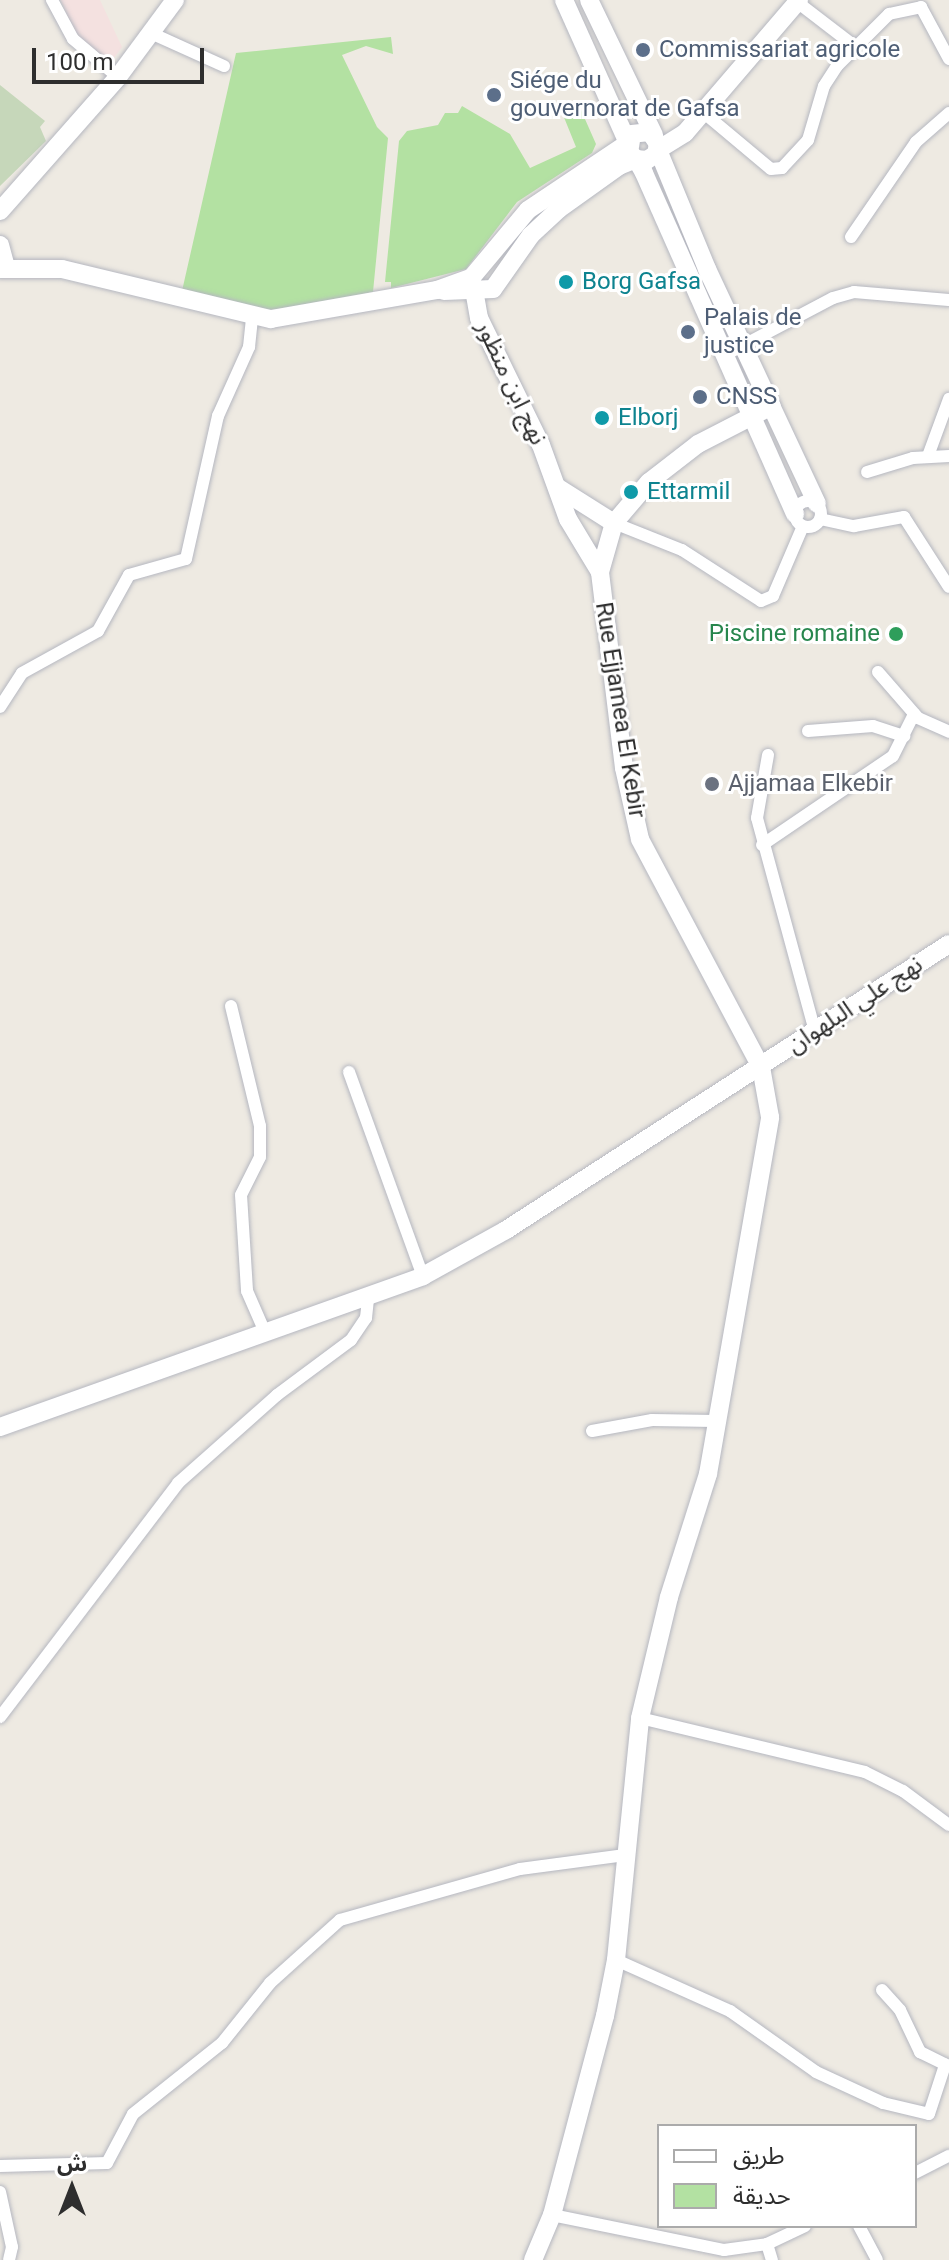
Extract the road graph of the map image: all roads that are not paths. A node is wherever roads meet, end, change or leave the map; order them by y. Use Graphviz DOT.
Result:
graph roads {
  1 [pos="52,0"];
  2 [pos="175,0"];
  3 [pos="564,0"];
  4 [pos="798,1"];
  5 [pos="592,8"];
  6 [pos="576,25"];
  7 [pos="153,34"];
  8 [pos="853,45"];
  9 [pos="949,59"];
  10 [pos="224,66"];
  11 [pos="622,73"];
  12 [pos="118,77"];
  13 [pos="600,83"];
  14 [pos="704,113"];
  15 [pos="949,113"];
  16 [pos="656,142"];
  17 [pos="632,151"];
  18 [pos="0,211"];
  19 [pos="851,237"];
  20 [pos="0,245"];
  21 [pos="3,269"];
  22 [pos="473,286"];
  23 [pos="949,300"];
  24 [pos="252,317"];
  25 [pos="744,346"];
  26 [pos="723,356"];
  27 [pos="949,399"];
  28 [pos="772,406"];
  29 [pos="751,416"];
  30 [pos="928,456"];
  31 [pos="949,456"];
  32 [pos="867,472"];
  33 [pos="557,487"];
  34 [pos="818,512"];
  35 [pos="799,520"];
  36 [pos="614,523"];
  37 [pos="600,572"];
  38 [pos="949,587"];
  39 [pos="878,672"];
  40 [pos="0,707"];
  41 [pos="914,714"];
  42 [pos="808,731"];
  43 [pos="949,732"];
  44 [pos="904,736"];
  45 [pos="768,755"];
  46 [pos="762,845"];
  47 [pos="949,944"];
  48 [pos="231,1006"];
  49 [pos="815,1032"];
  50 [pos="761,1067"];
  51 [pos="349,1072"];
  52 [pos="423,1276"];
  53 [pos="368,1298"];
  54 [pos="264,1330"];
  55 [pos="715,1421"];
  56 [pos="0,1427"];
  57 [pos="592,1431"];
  58 [pos="0,1717"];
  59 [pos="640,1718"];
  60 [pos="949,1825"];
  61 [pos="625,1855"];
  62 [pos="616,1960"];
  63 [pos="882,1990"];
  64 [pos="947,2065"];
  65 [pos="949,2156"];
  66 [pos="0,2166"];
  67 [pos="917,2172"];
  68 [pos="0,2192"];
  69 [pos="552,2215"];
  70 [pos="801,2228"];
  71 [pos="860,2228"];
  72 [pos="767,2244"];
  73 [pos="532,2259"];
  74 [pos="9,2260"];
  75 [pos="772,2260"];
  76 [pos="877,2260"];
  1 -- 12 [label="street"];
  2 -- 7 [label="street"];
  3 -- 6 [label="street"];
  4 -- 8 [label="street"];
  4 -- 14 [label="street"];
  5 -- 6 [label="street"];
  5 -- 11 [label="street"];
  6 -- 13 [label="street"];
  7 -- 10 [label="street"];
  7 -- 12 [label="street"];
  8 -- 9 [label="street"];
  8 -- 14 [label="street"];
  11 -- 13 [label="street"];
  11 -- 16 [label="street"];
  12 -- 18 [label="street"];
  13 -- 17 [label="street"];
  14 -- 16 [label="street"];
  15 -- 19 [label="street"];
  16 -- 17 [label="street"];
  16 -- 17 [label="street"];
  16 -- 25 [label="street"];
  17 -- 22 [label="street"];
  17 -- 26 [label="street"];
  20 -- 21 [label="street"];
  21 -- 24 [label="street"];
  22 -- 24 [label="street"];
  22 -- 33 [label="street, نهج ابن منظور"];
  23 -- 25 [label="street"];
  24 -- 40 [label="street"];
  25 -- 26 [label="street"];
  25 -- 28 [label="street"];
  26 -- 29 [label="street"];
  27 -- 30 [label="street"];
  28 -- 29 [label="street, Rue Ejjamea El Kebir"];
  28 -- 34 [label="street"];
  29 -- 35 [label="street"];
  29 -- 36 [label="street, Rue Ejjamea El Kebir"];
  30 -- 31 [label="street"];
  30 -- 32 [label="street"];
  33 -- 36 [label="street"];
  33 -- 37 [label="street, نهج ابن منظور"];
  34 -- 35 [label="street"];
  34 -- 35 [label="street"];
  34 -- 38 [label="street"];
  35 -- 36 [label="street"];
  36 -- 37 [label="street, Rue Ejjamea El Kebir"];
  37 -- 50 [label="street, Rue Ejjamea El Kebir"];
  39 -- 41 [label="street"];
  41 -- 43 [label="street"];
  41 -- 44 [label="street"];
  42 -- 44 [label="street"];
  44 -- 46 [label="street"];
  45 -- 46 [label="street"];
  46 -- 49 [label="street"];
  47 -- 49 [label="street, نهج علي البلهوان"];
  48 -- 54 [label="street"];
  49 -- 50 [label="street, نهج علي البلهوان"];
  50 -- 52 [label="street, نهج علي البلهوان"];
  50 -- 55 [label="street, Rue Ejjamea El Kebir"];
  51 -- 52 [label="street"];
  52 -- 53 [label="street, نهج علي البلهوان"];
  53 -- 54 [label="street, نهج علي البلهوان"];
  53 -- 58 [label="street"];
  54 -- 56 [label="street, نهج علي البلهوان"];
  55 -- 57 [label="street"];
  55 -- 59 [label="street, Rue Ejjamea El Kebir"];
  59 -- 60 [label="street"];
  59 -- 61 [label="street, Rue Ejjamea El Kebir"];
  61 -- 62 [label="street, Rue Ejjamea El Kebir"];
  61 -- 66 [label="street"];
  62 -- 64 [label="street"];
  62 -- 69 [label="street, Rue Ejjamea El Kebir"];
  63 -- 64 [label="street"];
  65 -- 67 [label="street"];
  68 -- 74 [label="street"];
  69 -- 72 [label="street"];
  69 -- 73 [label="street, Rue Ejjamea El Kebir"];
  70 -- 72 [label="street"];
  71 -- 76 [label="street"];
  72 -- 75 [label="street"];
}
